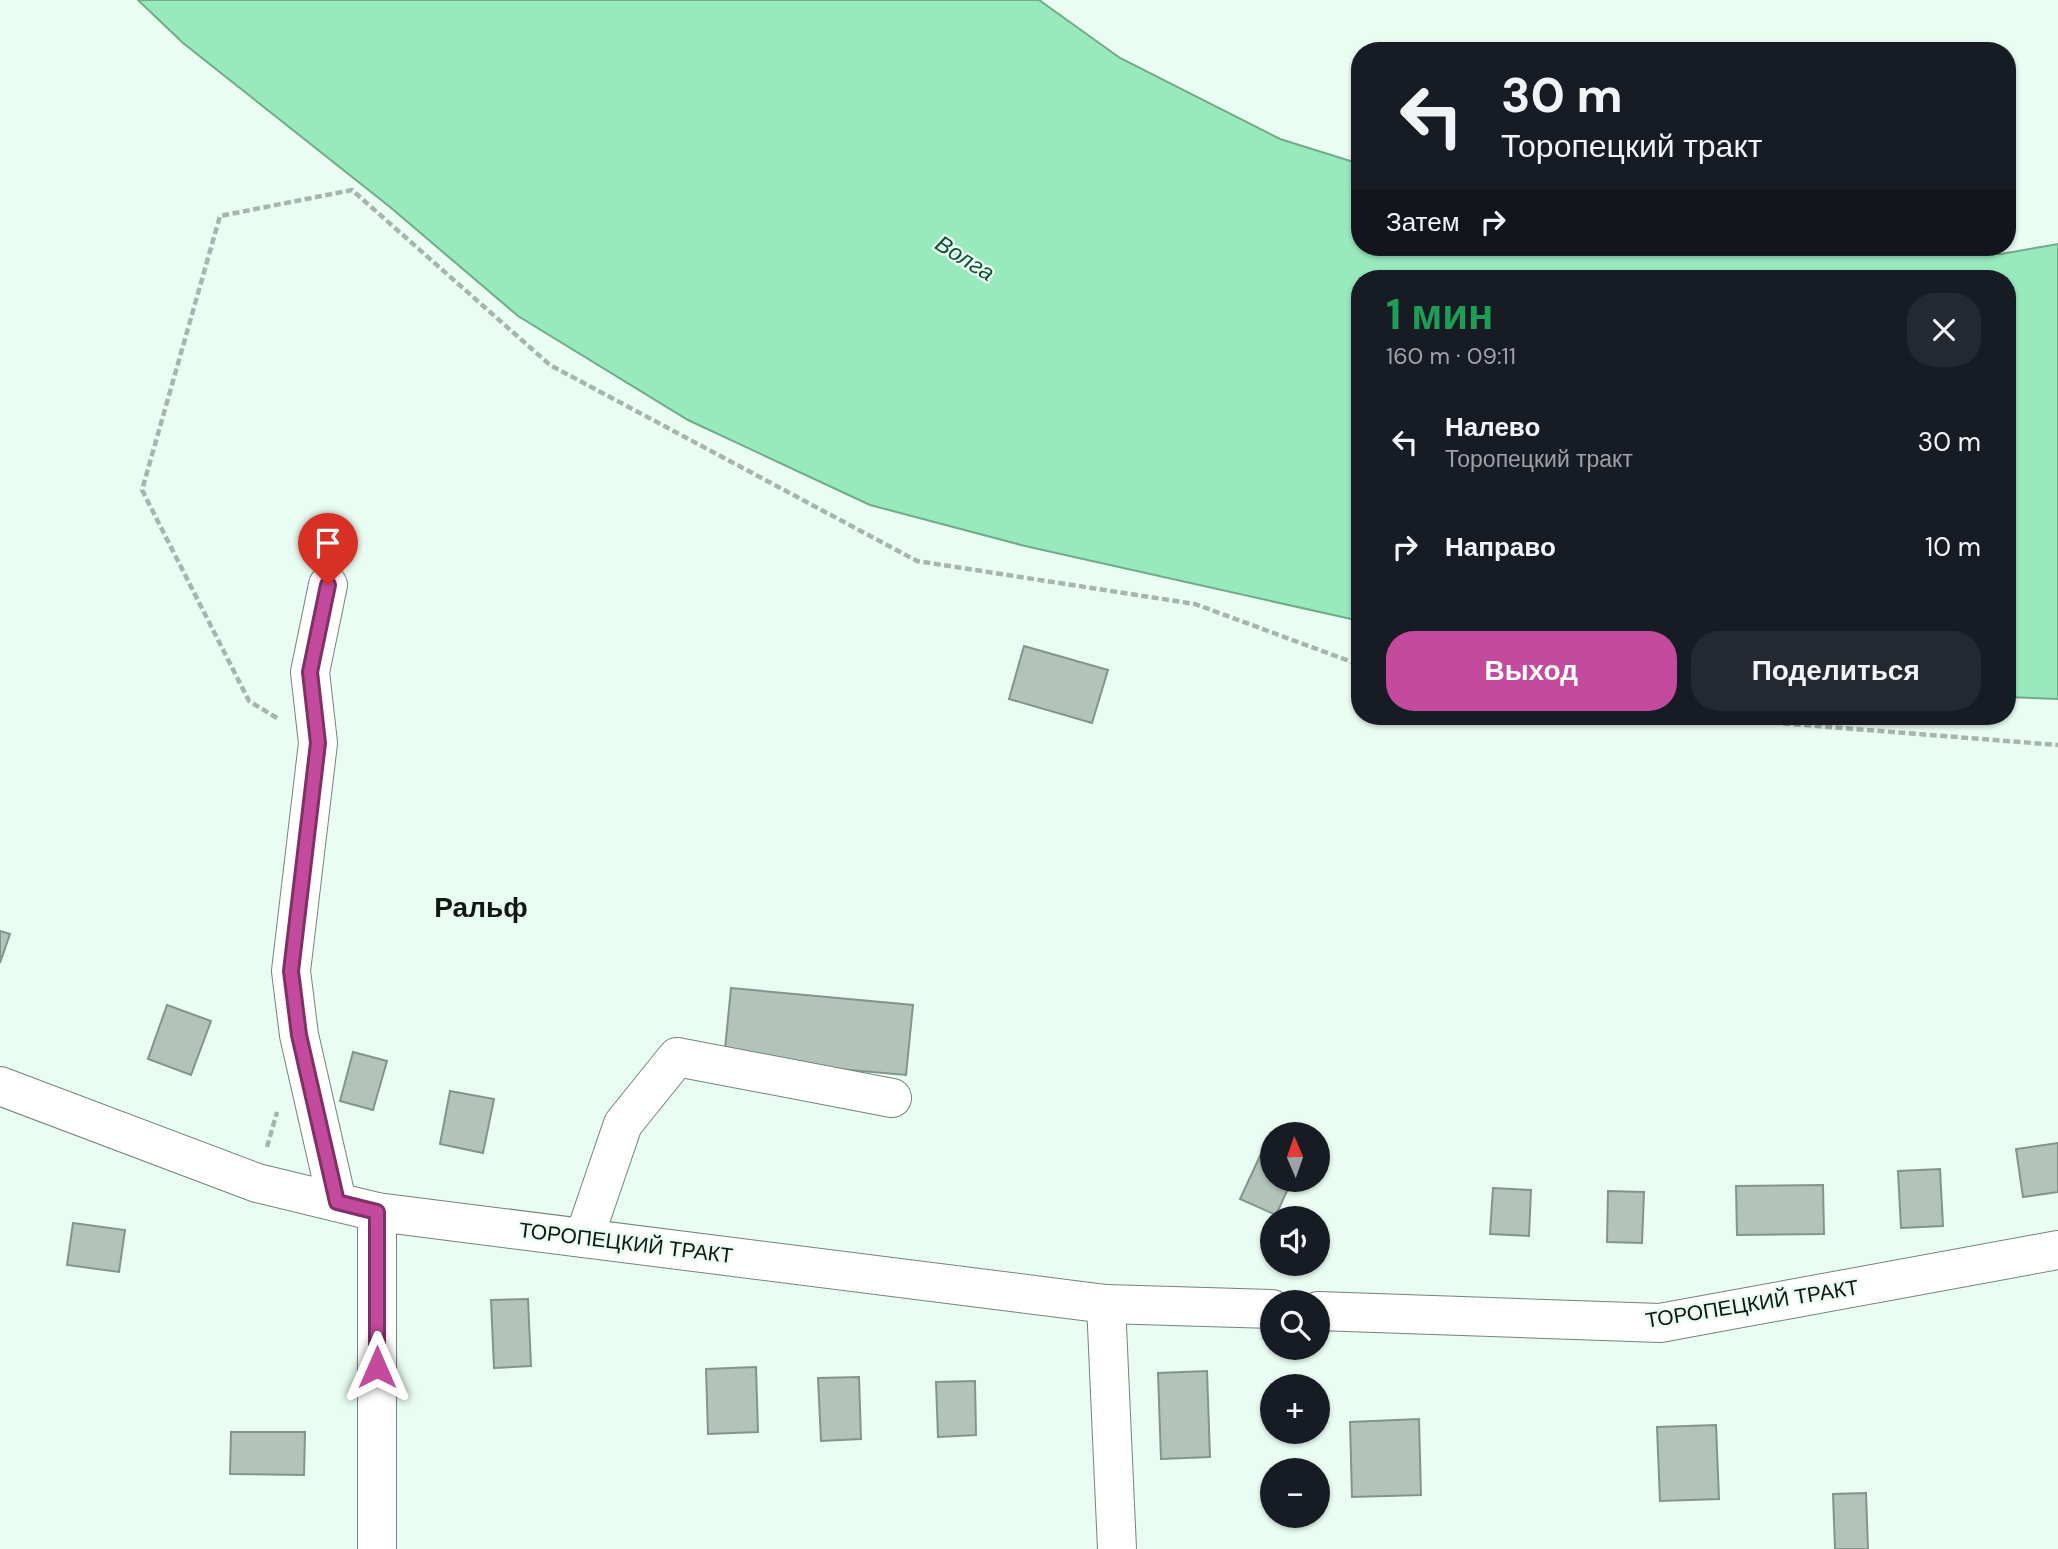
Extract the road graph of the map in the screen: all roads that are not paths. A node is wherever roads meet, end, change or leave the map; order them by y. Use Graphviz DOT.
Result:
graph roads {
  1 [pos="328,585"];
  2 [pos="0,1086"];
  3 [pos="892,1098"];
  4 [pos="337,1202"];
  5 [pos="377,1212"];
  6 [pos="584,1238"];
  7 [pos="2058,1251"];
  8 [pos="1106,1304"];
  9 [pos="1260,1309"];
  10 [pos="1330,1311"];
  11 [pos="377,1549"];
  12 [pos="1117,1549"];
  1 -- 4 [label="main road"];
  2 -- 4 [label="main road, ТОРОПЕЦКИЙ ТРАКТ"];
  3 -- 6 [label="main road"];
  4 -- 5 [label="main road, ТОРОПЕЦКИЙ ТРАКТ"];
  5 -- 6 [label="main road, ТОРОПЕЦКИЙ ТРАКТ"];
  5 -- 11 [label="main road"];
  6 -- 8 [label="main road, ТОРОПЕЦКИЙ ТРАКТ"];
  7 -- 10 [label="main road, ТОРОПЕЦКИЙ ТРАКТ"];
  8 -- 9 [label="main road, ТОРОПЕЦКИЙ ТРАКТ"];
  8 -- 12 [label="main road"];
}
